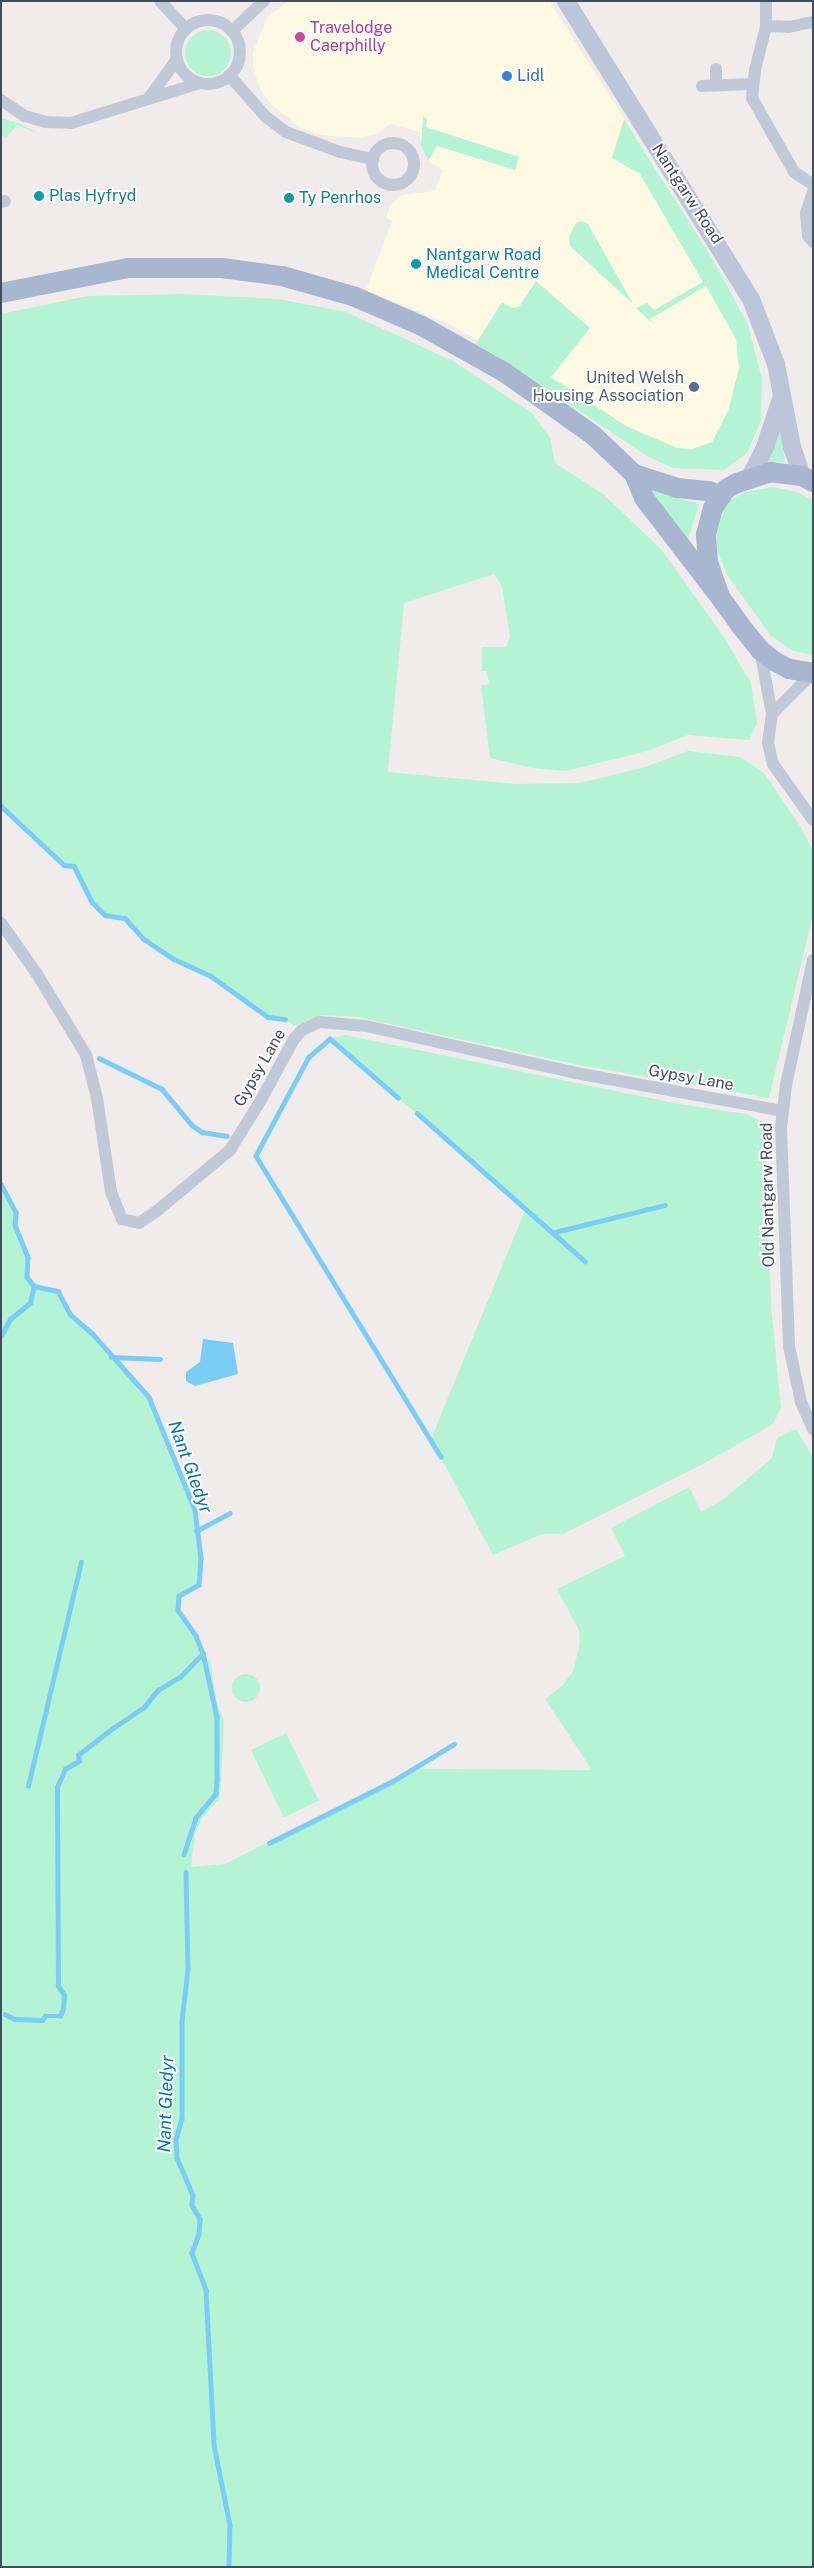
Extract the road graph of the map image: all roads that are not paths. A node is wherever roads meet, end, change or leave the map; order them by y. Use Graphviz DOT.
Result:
graph roads {
  1 [pos="160,1"];
  2 [pos="264,1"];
  3 [pos="566,1"];
  4 [pos="766,1"];
  5 [pos="813,22"];
  6 [pos="766,26"];
  7 [pos="186,29"];
  8 [pos="232,31"];
  9 [pos="177,59"];
  10 [pos="716,69"];
  11 [pos="230,76"];
  12 [pos="200,83"];
  13 [pos="716,84"];
  14 [pos="753,84"];
  15 [pos="702,86"];
  16 [pos="149,98"];
  17 [pos="1,100"];
  18 [pos="373,159"];
  19 [pos="813,185"];
  20 [pos="813,192"];
  21 [pos="813,242"];
  22 [pos="1,293"];
  23 [pos="781,399"];
  24 [pos="634,474"];
  25 [pos="750,477"];
  26 [pos="807,479"];
  27 [pos="721,496"];
  28 [pos="720,597"];
  29 [pos="760,650"];
  30 [pos="813,673"];
  31 [pos="772,714"];
  32 [pos="813,820"];
  33 [pos="1,923"];
  34 [pos="813,960"];
  35 [pos="783,1111"];
  36 [pos="813,1429"];
  1 -- 7 [label="street"];
  2 -- 8 [label="street"];
  3 -- 23 [label="main road, Nantgarw Road"];
  4 -- 6 [label="street"];
  5 -- 6 [label="street"];
  6 -- 14 [label="street"];
  7 -- 8 [label="street"];
  7 -- 9 [label="street"];
  8 -- 11 [label="street"];
  9 -- 12 [label="street"];
  9 -- 16 [label="street"];
  10 -- 13 [label="street"];
  11 -- 12 [label="street"];
  11 -- 18 [label="street"];
  12 -- 16 [label="street"];
  13 -- 14 [label="street"];
  13 -- 15 [label="street"];
  14 -- 19 [label="street"];
  16 -- 17 [label="street"];
  20 -- 21 [label="street"];
  22 -- 24 [label="main road"];
  23 -- 25 [label="main road, Nantgarw Road"];
  23 -- 26 [label="main road, Nantgarw Road"];
  24 -- 27 [label="main road"];
  24 -- 28 [label="main road"];
  25 -- 26 [label="main road"];
  25 -- 27 [label="main road"];
  27 -- 28 [label="main road"];
  28 -- 29 [label="main road"];
  29 -- 30 [label="main road"];
  29 -- 31 [label="street"];
  30 -- 31 [label="street"];
  31 -- 32 [label="street"];
  33 -- 35 [label="street, Gypsy Lane"];
  34 -- 35 [label="street, Old Nantgarw Road"];
  35 -- 36 [label="street, Old Nantgarw Road"];
}
